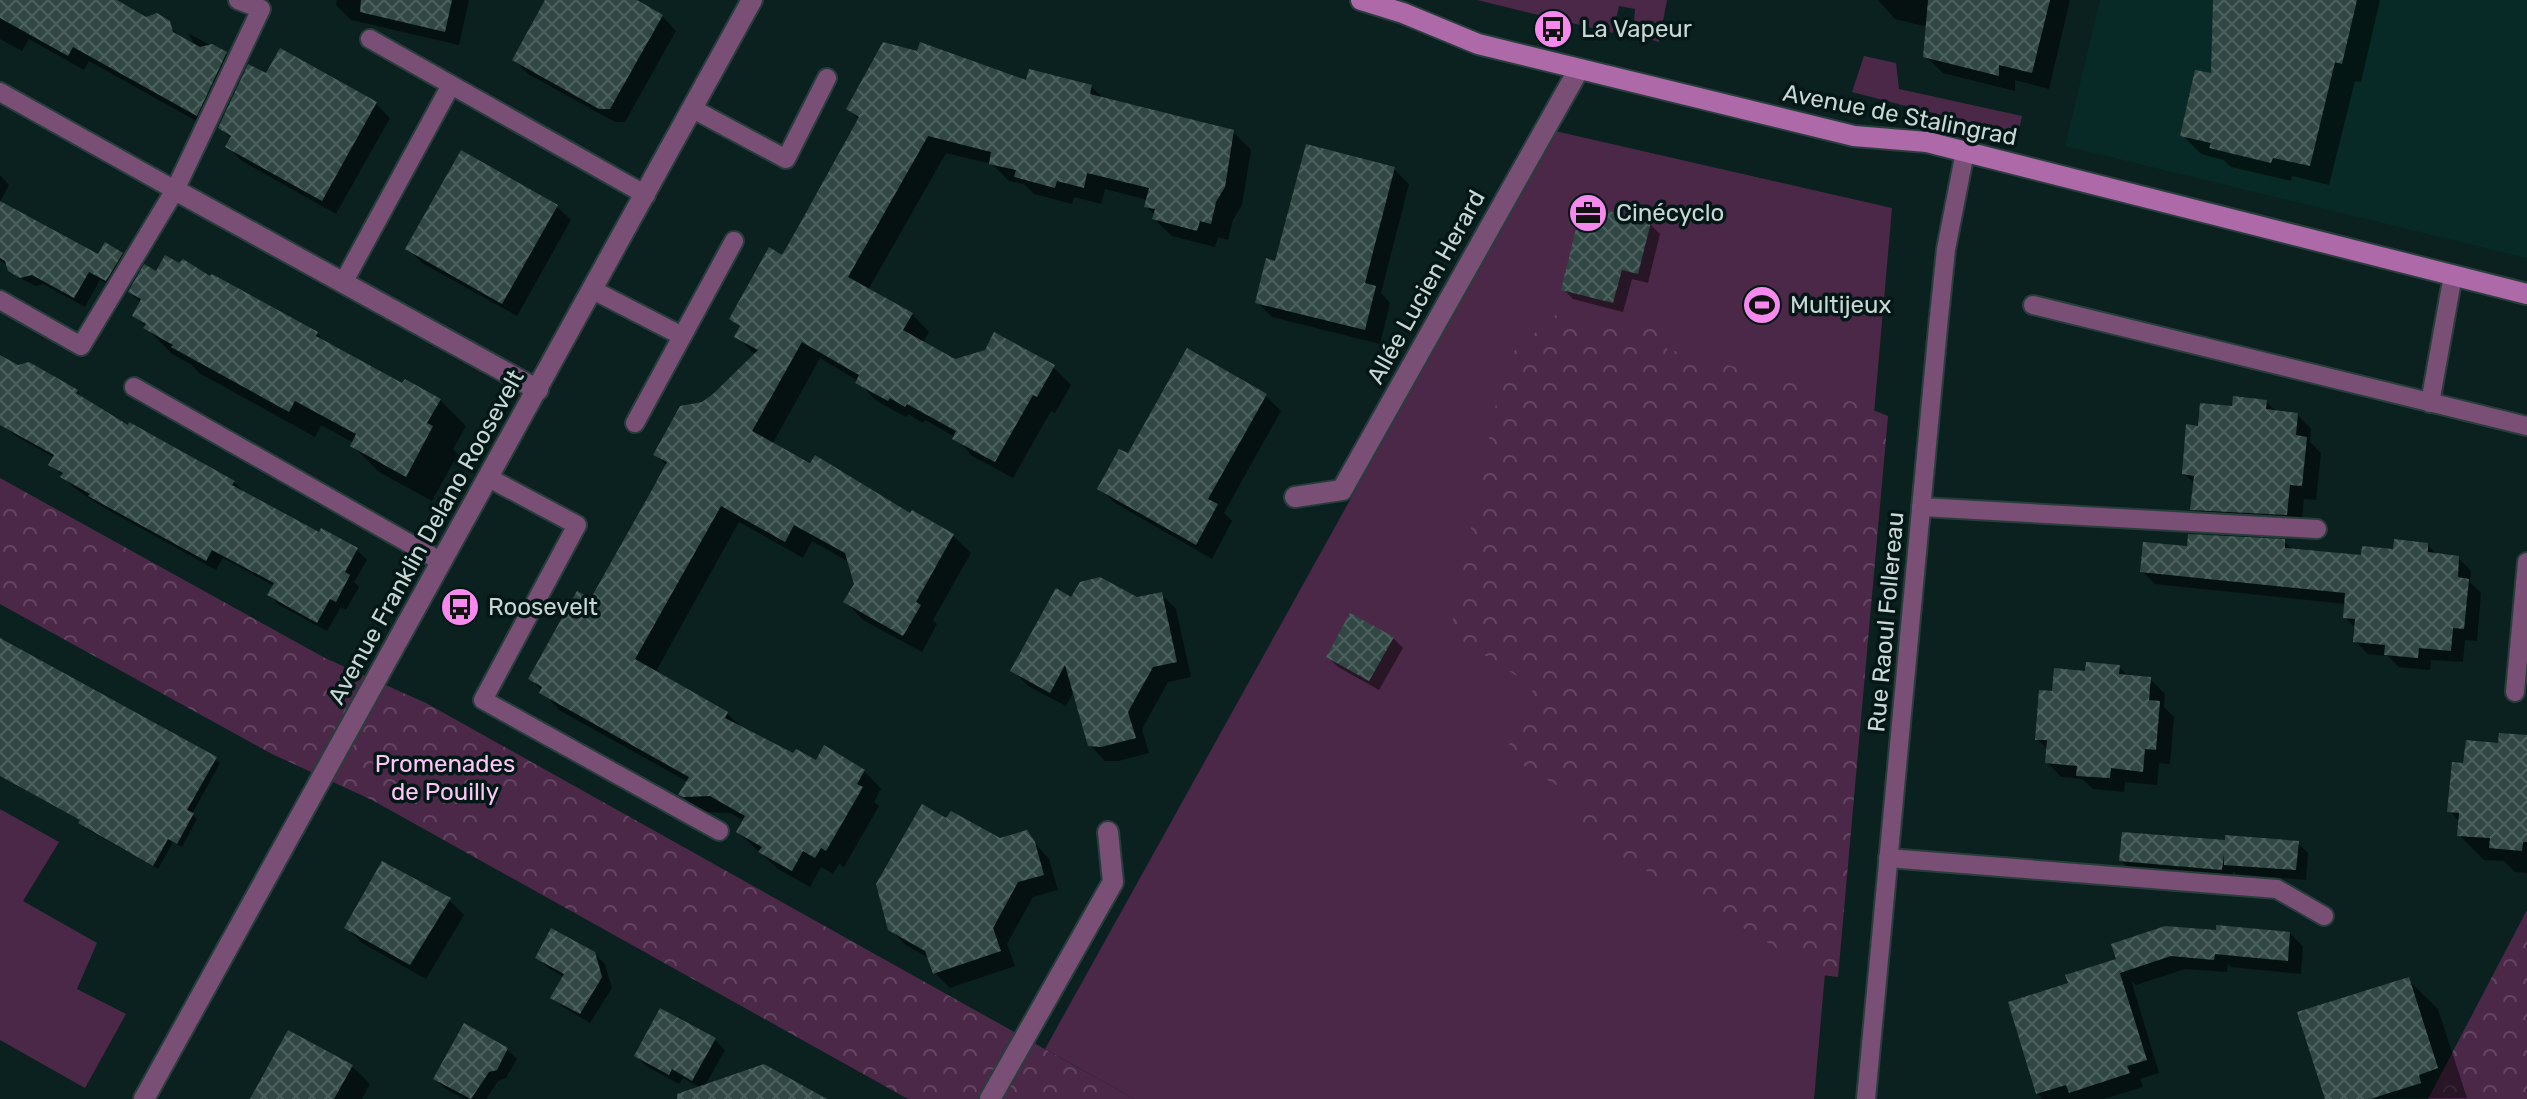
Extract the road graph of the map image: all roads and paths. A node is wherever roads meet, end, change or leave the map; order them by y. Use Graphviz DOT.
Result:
graph roads {
  1 [pos="238,0"];
  2 [pos="752,0"];
  3 [pos="1361,0"];
  4 [pos="370,39"];
  5 [pos="1579,69"];
  6 [pos="827,78"];
  7 [pos="451,85"];
  8 [pos="0,92"];
  9 [pos="693,109"];
  10 [pos="1965,152"];
  11 [pos="175,190"];
  12 [pos="646,195"];
  13 [pos="734,241"];
  14 [pos="2453,275"];
  15 [pos="343,283"];
  16 [pos="593,290"];
  17 [pos="2527,294"];
  18 [pos="0,300"];
  19 [pos="2033,305"];
  20 [pos="682,336"];
  21 [pos="134,387"];
  22 [pos="538,390"];
  23 [pos="2430,403"];
  24 [pos="635,423"];
  25 [pos="2527,426"];
  26 [pos="489,478"];
  27 [pos="1295,497"];
  28 [pos="1921,507"];
  29 [pos="2317,529"];
  30 [pos="442,562"];
  31 [pos="2527,562"];
  32 [pos="2515,692"];
  33 [pos="719,831"];
  34 [pos="1108,832"];
  35 [pos="1888,858"];
  36 [pos="2324,916"];
  37 [pos="144,1099"];
  38 [pos="990,1099"];
  39 [pos="1866,1099"];
  1 -- 11 [label="lane"];
  2 -- 9 [label="street, Avenue Franklin Delano Roosevelt"];
  3 -- 5 [label="street, Avenue de Stalingrad"];
  4 -- 7 [label="lane"];
  5 -- 10 [label="street, Avenue de Stalingrad"];
  5 -- 27 [label="street, Allée Lucien Herard"];
  6 -- 9 [label="lane"];
  7 -- 12 [label="lane"];
  7 -- 15 [label="lane"];
  8 -- 11 [label="lane"];
  9 -- 12 [label="street, Avenue Franklin Delano Roosevelt"];
  10 -- 14 [label="street, Avenue de Stalingrad"];
  10 -- 28 [label="lane, Rue Raoul Follereau"];
  11 -- 15 [label="street"];
  11 -- 18 [label="lane"];
  12 -- 16 [label="street, Avenue Franklin Delano Roosevelt"];
  13 -- 20 [label="lane"];
  14 -- 17 [label="street, Avenue de Stalingrad"];
  14 -- 23 [label="lane"];
  15 -- 22 [label="street"];
  16 -- 20 [label="lane"];
  16 -- 22 [label="street, Avenue Franklin Delano Roosevelt"];
  19 -- 23 [label="lane"];
  20 -- 24 [label="lane"];
  21 -- 30 [label="lane"];
  22 -- 26 [label="street, Avenue Franklin Delano Roosevelt"];
  23 -- 25 [label="lane"];
  26 -- 30 [label="street, Avenue Franklin Delano Roosevelt"];
  26 -- 33 [label="lane"];
  28 -- 29 [label="lane"];
  28 -- 35 [label="lane, Rue Raoul Follereau"];
  30 -- 37 [label="street, Avenue Franklin Delano Roosevelt"];
  31 -- 32 [label="lane"];
  34 -- 38 [label="street"];
  35 -- 36 [label="lane"];
  35 -- 39 [label="lane, Rue Raoul Follereau"];
}
